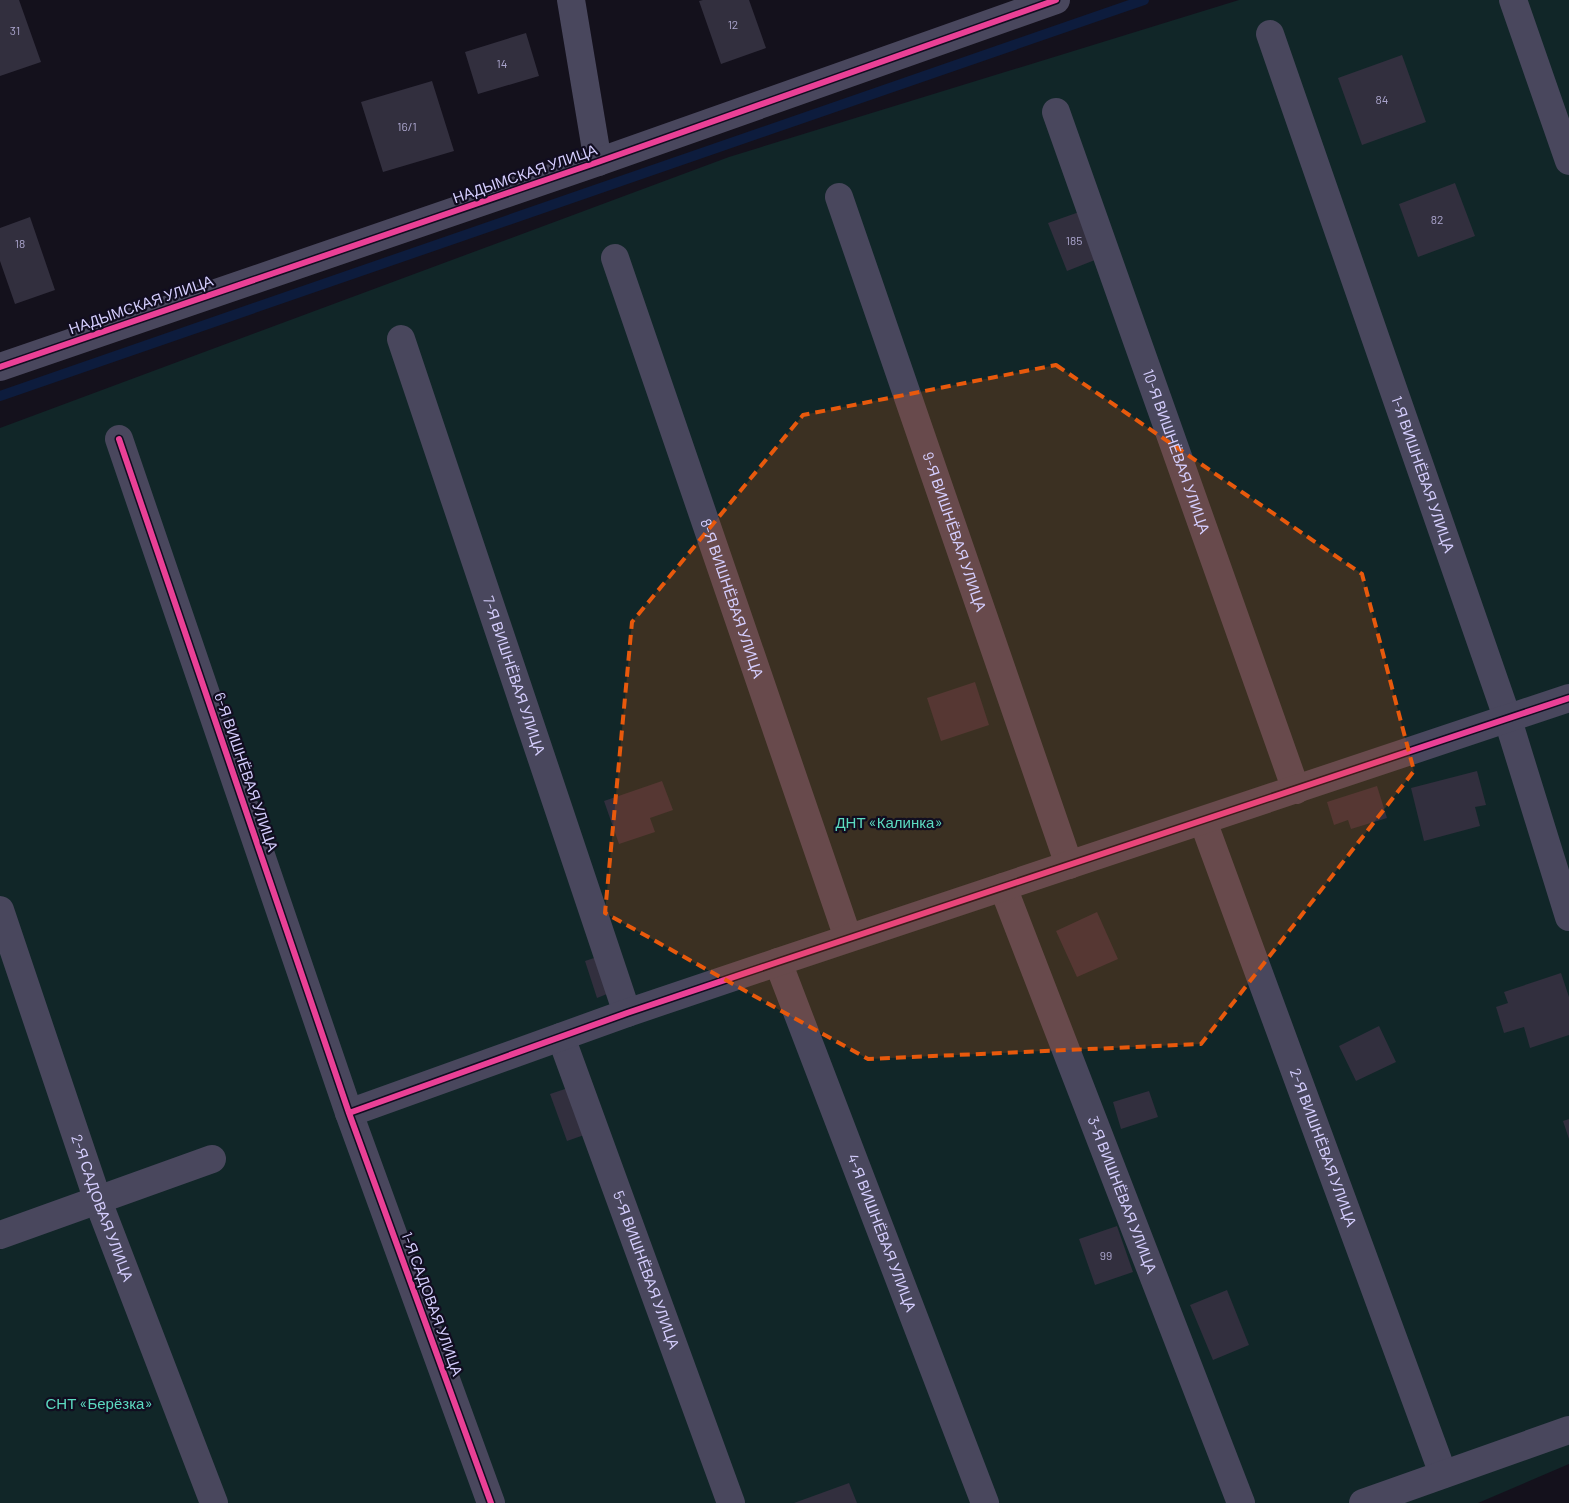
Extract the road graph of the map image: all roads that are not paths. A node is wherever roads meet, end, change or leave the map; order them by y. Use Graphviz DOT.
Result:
graph roads {
  1 [pos="571,0"];
  2 [pos="1056,0"];
  3 [pos="1513,0"];
  4 [pos="1270,34"];
  5 [pos="1056,112"];
  6 [pos="1569,161"];
  7 [pos="598,162"];
  8 [pos="838,197"];
  9 [pos="616,258"];
  10 [pos="401,339"];
  11 [pos="0,367"];
  12 [pos="119,438"];
  13 [pos="1569,698"];
  14 [pos="1508,720"];
  15 [pos="1296,790"];
  16 [pos="1202,821"];
  17 [pos="1069,865"];
  18 [pos="1003,887"];
  19 [pos="0,910"];
  20 [pos="1569,917"];
  21 [pos="848,938"];
  22 [pos="778,962"];
  23 [pos="628,1013"];
  24 [pos="561,1037"];
  25 [pos="349,1113"];
  26 [pos="212,1159"];
  27 [pos="98,1201"];
  28 [pos="0,1235"];
  29 [pos="1569,1430"];
  30 [pos="1443,1474"];
  31 [pos="214,1503"];
  32 [pos="491,1503"];
  33 [pos="731,1503"];
  34 [pos="985,1503"];
  35 [pos="1241,1503"];
  36 [pos="1363,1503"];
  1 -- 7 [label="street"];
  2 -- 7 [label="street, НАДЫМСКАЯ УЛИЦА"];
  3 -- 6 [label="street"];
  4 -- 14 [label="street, 1-Я ВИШНЁВАЯ УЛИЦА"];
  5 -- 15 [label="street, 10-Я ВИШНЁВАЯ УЛИЦА"];
  7 -- 11 [label="street, НАДЫМСКАЯ УЛИЦА"];
  8 -- 17 [label="street, 9-Я ВИШНЁВАЯ УЛИЦА"];
  9 -- 21 [label="street, 8-Я ВИШНЁВАЯ УЛИЦА"];
  10 -- 23 [label="street, 7-Я ВИШНЁВАЯ УЛИЦА"];
  12 -- 25 [label="street, 6-Я ВИШНЁВАЯ УЛИЦА"];
  13 -- 14 [label="street"];
  14 -- 15 [label="street"];
  14 -- 20 [label="street, 1-Я ВИШНЁВАЯ УЛИЦА"];
  15 -- 16 [label="street"];
  16 -- 17 [label="street"];
  16 -- 30 [label="street, 2-Я ВИШНЁВАЯ УЛИЦА"];
  17 -- 18 [label="street"];
  18 -- 21 [label="street"];
  18 -- 35 [label="street, 3-Я ВИШНЁВАЯ УЛИЦА"];
  19 -- 27 [label="street, 2-Я САДОВАЯ УЛИЦА"];
  21 -- 22 [label="street"];
  22 -- 23 [label="street"];
  22 -- 34 [label="street, 4-Я ВИШНЁВАЯ УЛИЦА"];
  23 -- 24 [label="street"];
  24 -- 25 [label="street"];
  24 -- 33 [label="street, 5-Я ВИШНЁВАЯ УЛИЦА"];
  25 -- 32 [label="street, 1-Я САДОВАЯ УЛИЦА"];
  26 -- 27 [label="street"];
  27 -- 28 [label="street"];
  27 -- 31 [label="street, 2-Я САДОВАЯ УЛИЦА"];
  29 -- 30 [label="street"];
  30 -- 36 [label="street"];
}
